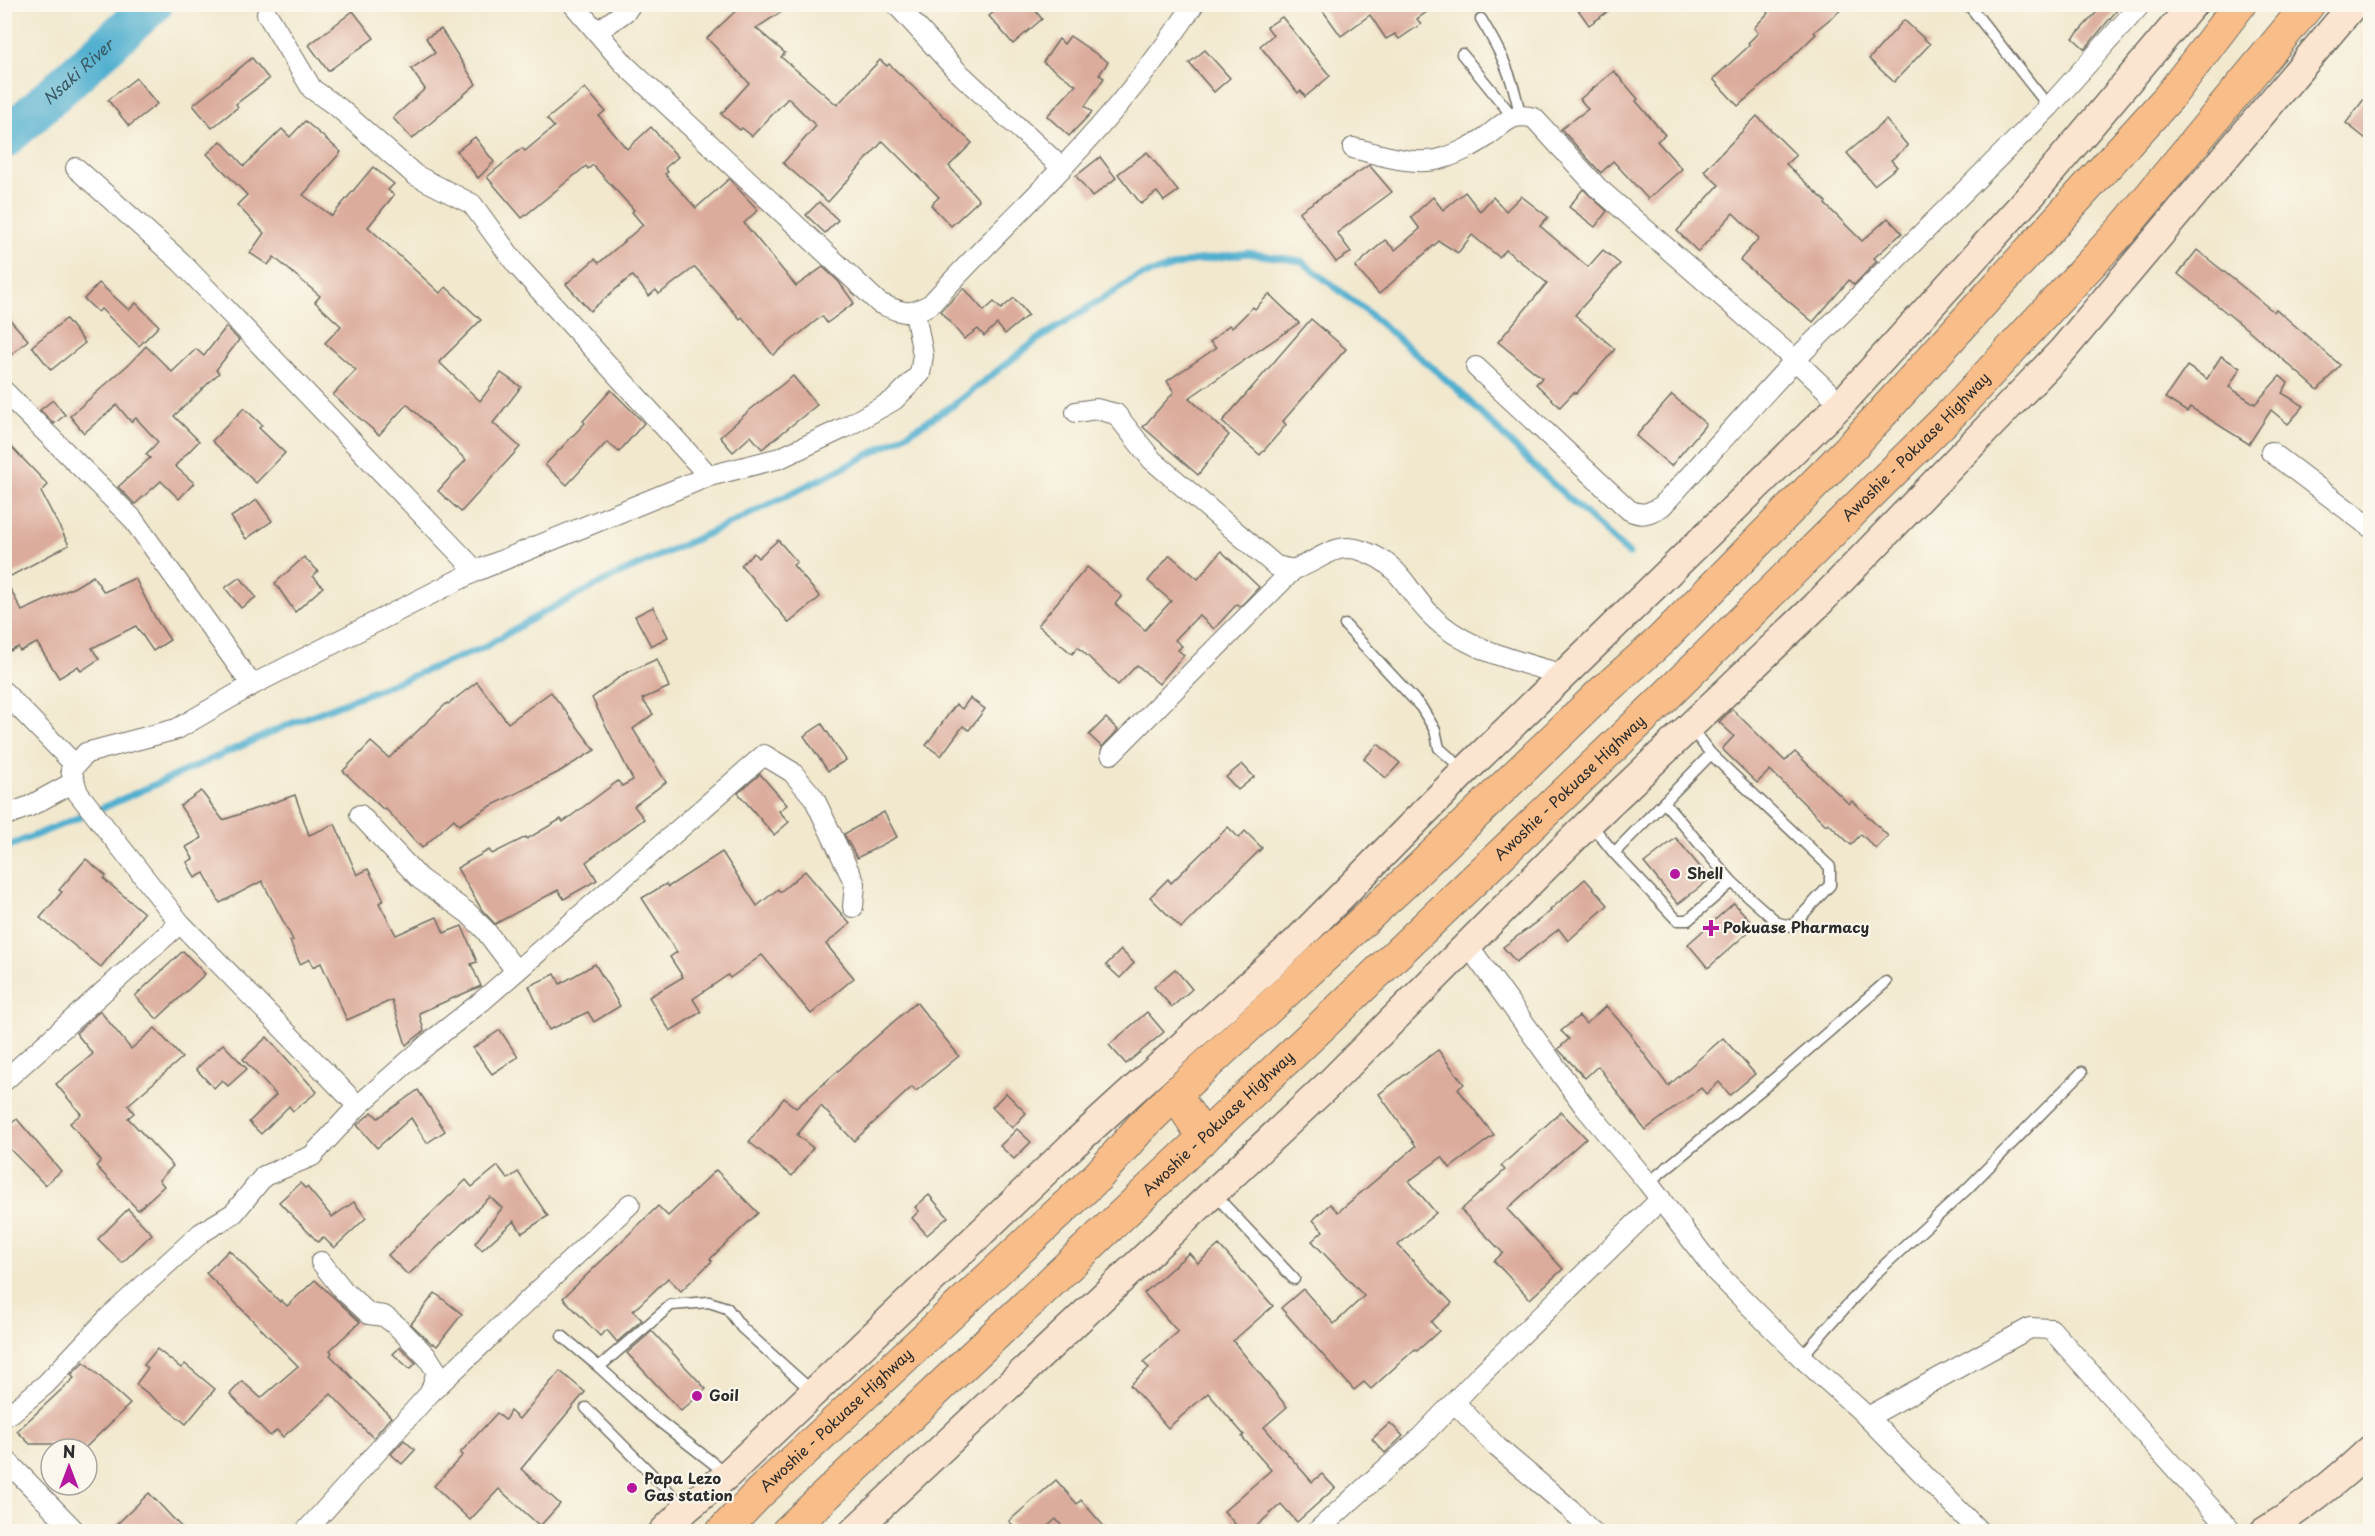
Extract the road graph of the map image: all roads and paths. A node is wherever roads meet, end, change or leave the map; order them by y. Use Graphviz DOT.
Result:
graph roads {
  1 [pos="573,4"];
  2 [pos="631,4"];
  3 [pos="896,4"];
  4 [pos="1194,4"];
  5 [pos="1968,4"];
  6 [pos="2141,4"];
  7 [pos="2193,4"];
  8 [pos="2240,4"];
  9 [pos="2309,4"];
  10 [pos="2354,4"];
  11 [pos="267,14"];
  12 [pos="1480,19"];
  13 [pos="597,32"];
  14 [pos="1462,54"];
  15 [pos="2049,107"];
  16 [pos="1516,116"];
  17 [pos="1353,148"];
  18 [pos="76,168"];
  19 [pos="1062,168"];
  20 [pos="915,313"];
  21 [pos="1795,360"];
  22 [pos="1476,367"];
  23 [pos="4,391"];
  24 [pos="1841,404"];
  25 [pos="1076,412"];
  26 [pos="2271,452"];
  27 [pos="709,476"];
  28 [pos="2370,527"];
  29 [pos="1293,570"];
  30 [pos="476,571"];
  31 [pos="1346,625"];
  32 [pos="1564,675"];
  33 [pos="252,685"];
  34 [pos="4,692"];
  35 [pos="1690,727"];
  36 [pos="1112,754"];
  37 [pos="1712,754"];
  38 [pos="1465,771"];
  39 [pos="75,773"];
  40 [pos="1664,802"];
  41 [pos="360,815"];
  42 [pos="4,816"];
  43 [pos="1590,822"];
  44 [pos="1614,853"];
  45 [pos="1732,882"];
  46 [pos="853,907"];
  47 [pos="180,923"];
  48 [pos="1467,944"];
  49 [pos="516,971"];
  50 [pos="1886,981"];
  51 [pos="2082,1072"];
  52 [pos="4,1082"];
  53 [pos="1174,1094"];
  54 [pos="358,1106"];
  55 [pos="1204,1138"];
  56 [pos="1648,1183"];
  57 [pos="1213,1192"];
  58 [pos="1661,1199"];
  59 [pos="630,1204"];
  60 [pos="321,1262"];
  61 [pos="1294,1279"];
  62 [pos="562,1336"];
  63 [pos="1801,1357"];
  64 [pos="599,1367"];
  65 [pos="812,1391"];
  66 [pos="430,1394"];
  67 [pos="1455,1403"];
  68 [pos="586,1408"];
  69 [pos="4,1416"];
  70 [pos="1868,1417"];
  71 [pos="2370,1450"];
  72 [pos="4,1458"];
  73 [pos="727,1475"];
  74 [pos="686,1509"];
  75 [pos="76,1532"];
  76 [pos="304,1532"];
  77 [pos="663,1532"];
  78 [pos="722,1532"];
  79 [pos="787,1532"];
  80 [pos="853,1532"];
  81 [pos="1316,1532"];
  82 [pos="1592,1532"];
  83 [pos="1980,1532"];
  84 [pos="2232,1532"];
  85 [pos="2264,1532"];
  1 -- 13 [label="street"];
  2 -- 13 [label="street"];
  3 -- 19 [label="street"];
  4 -- 19 [label="street"];
  5 -- 15 [label="lane"];
  6 -- 15 [label="street"];
  7 -- 24 [label="street"];
  8 -- 53 [label="main road, Awoshie - Pokuase Highway"];
  9 -- 55 [label="main road, Awoshie - Pokuase Highway"];
  10 -- 35 [label="street"];
  11 -- 27 [label="street"];
  12 -- 16 [label="lane"];
  13 -- 20 [label="street"];
  14 -- 16 [label="lane"];
  15 -- 21 [label="street"];
  16 -- 17 [label="street"];
  16 -- 21 [label="street"];
  18 -- 30 [label="street"];
  19 -- 20 [label="street"];
  20 -- 27 [label="street"];
  21 -- 22 [label="street"];
  21 -- 24 [label="street"];
  23 -- 33 [label="street"];
  24 -- 32 [label="street"];
  25 -- 29 [label="street"];
  26 -- 28 [label="street"];
  27 -- 30 [label="street"];
  29 -- 32 [label="street"];
  29 -- 36 [label="street"];
  30 -- 33 [label="street"];
  31 -- 38 [label="lane"];
  32 -- 38 [label="street"];
  33 -- 39 [label="street"];
  34 -- 39 [label="street"];
  35 -- 37 [label="lane"];
  35 -- 43 [label="street"];
  37 -- 40 [label="lane"];
  37 -- 45 [label="lane"];
  38 -- 65 [label="street"];
  39 -- 42 [label="street"];
  39 -- 47 [label="street"];
  40 -- 44 [label="lane"];
  40 -- 45 [label="lane"];
  41 -- 49 [label="street"];
  43 -- 44 [label="lane"];
  43 -- 48 [label="street"];
  44 -- 45 [label="lane"];
  46 -- 49 [label="street"];
  47 -- 52 [label="street"];
  47 -- 54 [label="street"];
  48 -- 56 [label="street"];
  48 -- 57 [label="street"];
  49 -- 54 [label="street"];
  50 -- 56 [label="lane"];
  51 -- 63 [label="lane"];
  53 -- 55 [label="main road"];
  53 -- 78 [label="main road, Awoshie - Pokuase Highway"];
  54 -- 69 [label="street"];
  55 -- 79 [label="main road, Awoshie - Pokuase Highway"];
  56 -- 58 [label="street"];
  57 -- 61 [label="lane"];
  57 -- 80 [label="street"];
  58 -- 63 [label="street"];
  58 -- 67 [label="street"];
  59 -- 66 [label="street"];
  60 -- 66 [label="street"];
  62 -- 64 [label="lane"];
  63 -- 70 [label="street"];
  64 -- 65 [label="lane"];
  64 -- 73 [label="lane"];
  65 -- 73 [label="street"];
  66 -- 76 [label="street"];
  67 -- 81 [label="street"];
  67 -- 82 [label="street"];
  68 -- 74 [label="lane"];
  70 -- 83 [label="street"];
  70 -- 84 [label="street"];
  71 -- 85 [label="street"];
  72 -- 75 [label="street"];
  73 -- 74 [label="street"];
  74 -- 77 [label="street"];
}
